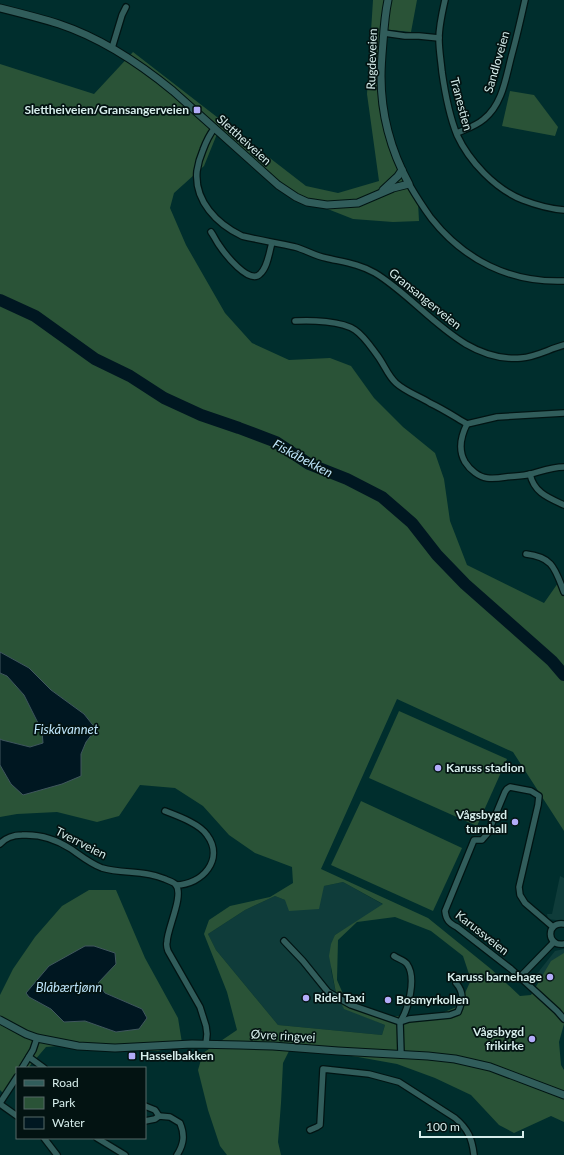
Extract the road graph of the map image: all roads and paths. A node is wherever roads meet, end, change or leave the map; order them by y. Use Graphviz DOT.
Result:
graph roads {
  1 [pos="388,0"];
  2 [pos="445,0"];
  3 [pos="525,0"];
  4 [pos="126,6"];
  5 [pos="0,8"];
  6 [pos="384,33"];
  7 [pos="439,38"];
  8 [pos="112,48"];
  9 [pos="214,129"];
  10 [pos="457,133"];
  11 [pos="402,170"];
  12 [pos="409,184"];
  13 [pos="376,195"];
  14 [pos="564,210"];
  15 [pos="211,232"];
  16 [pos="272,243"];
  17 [pos="564,281"];
  18 [pos="295,321"];
  19 [pos="564,345"];
  20 [pos="564,412"];
  21 [pos="467,424"];
  22 [pos="564,467"];
  23 [pos="530,474"];
  24 [pos="564,505"];
  25 [pos="526,554"];
  26 [pos="564,592"];
  27 [pos="165,811"];
  28 [pos="0,844"];
  29 [pos="176,886"];
  30 [pos="564,924"];
  31 [pos="553,927"];
  32 [pos="284,941"];
  33 [pos="554,942"];
  34 [pos="564,944"];
  35 [pos="394,956"];
  36 [pos="520,977"];
  37 [pos="456,983"];
  38 [pos="564,1018"];
  39 [pos="0,1020"];
  40 [pos="400,1022"];
  41 [pos="38,1038"];
  42 [pos="206,1044"];
  43 [pos="401,1054"];
  44 [pos="28,1057"];
  45 [pos="23,1067"];
  46 [pos="43,1067"];
  47 [pos="16,1079"];
  48 [pos="564,1095"];
  49 [pos="0,1103"];
  50 [pos="146,1106"];
  51 [pos="16,1115"];
  52 [pos="159,1116"];
  53 [pos="146,1121"];
  54 [pos="310,1130"];
  55 [pos="45,1139"];
  56 [pos="99,1139"];
  57 [pos="57,1155"];
  58 [pos="126,1155"];
  59 [pos="177,1155"];
  60 [pos="474,1155"];
  1 -- 6 [label="street, Rugdeveien"];
  2 -- 7 [label="street, Tranestien"];
  3 -- 10 [label="street, Sandloveien"];
  4 -- 8 [label="street"];
  5 -- 8 [label="street, Slettheiveien"];
  6 -- 7 [label="street"];
  6 -- 11 [label="street, Rugdeveien"];
  7 -- 10 [label="street, Tranestien"];
  8 -- 9 [label="street, Slettheiveien"];
  9 -- 13 [label="street, Slettheiveien"];
  9 -- 16 [label="street, Gransangerveien"];
  10 -- 14 [label="street, Tranestien"];
  11 -- 12 [label="street, Rugdeveien"];
  11 -- 13 [label="street, Slettheiveien"];
  12 -- 13 [label="street, Slettheiveien"];
  12 -- 17 [label="street, Rugdeveien"];
  15 -- 16 [label="street"];
  16 -- 19 [label="street, Gransangerveien"];
  18 -- 21 [label="street"];
  20 -- 21 [label="street"];
  21 -- 23 [label="street"];
  22 -- 23 [label="street"];
  23 -- 24 [label="street"];
  25 -- 26 [label="street"];
  27 -- 29 [label="street"];
  28 -- 29 [label="street, Tverrveien"];
  29 -- 42 [label="street"];
  30 -- 31 [label="street"];
  31 -- 33 [label="street"];
  31 -- 36 [label="street, Karussveien"];
  32 -- 40 [label="street"];
  33 -- 34 [label="street"];
  33 -- 36 [label="street"];
  35 -- 40 [label="street"];
  36 -- 38 [label="street, Karussveien"];
  37 -- 40 [label="street"];
  39 -- 41 [label="street, Øvre ringvei"];
  40 -- 43 [label="street"];
  41 -- 42 [label="street, Øvre ringvei"];
  41 -- 44 [label="street"];
  42 -- 43 [label="street, Øvre ringvei"];
  43 -- 48 [label="street, Øvre ringvei"];
  44 -- 45 [label="street"];
  44 -- 46 [label="street"];
  47 -- 49 [label="street"];
  49 -- 51 [label="street"];
  50 -- 52 [label="street"];
  52 -- 53 [label="street"];
  52 -- 59 [label="street"];
  54 -- 60 [label="street"];
  55 -- 57 [label="street"];
  56 -- 58 [label="street"];
}
